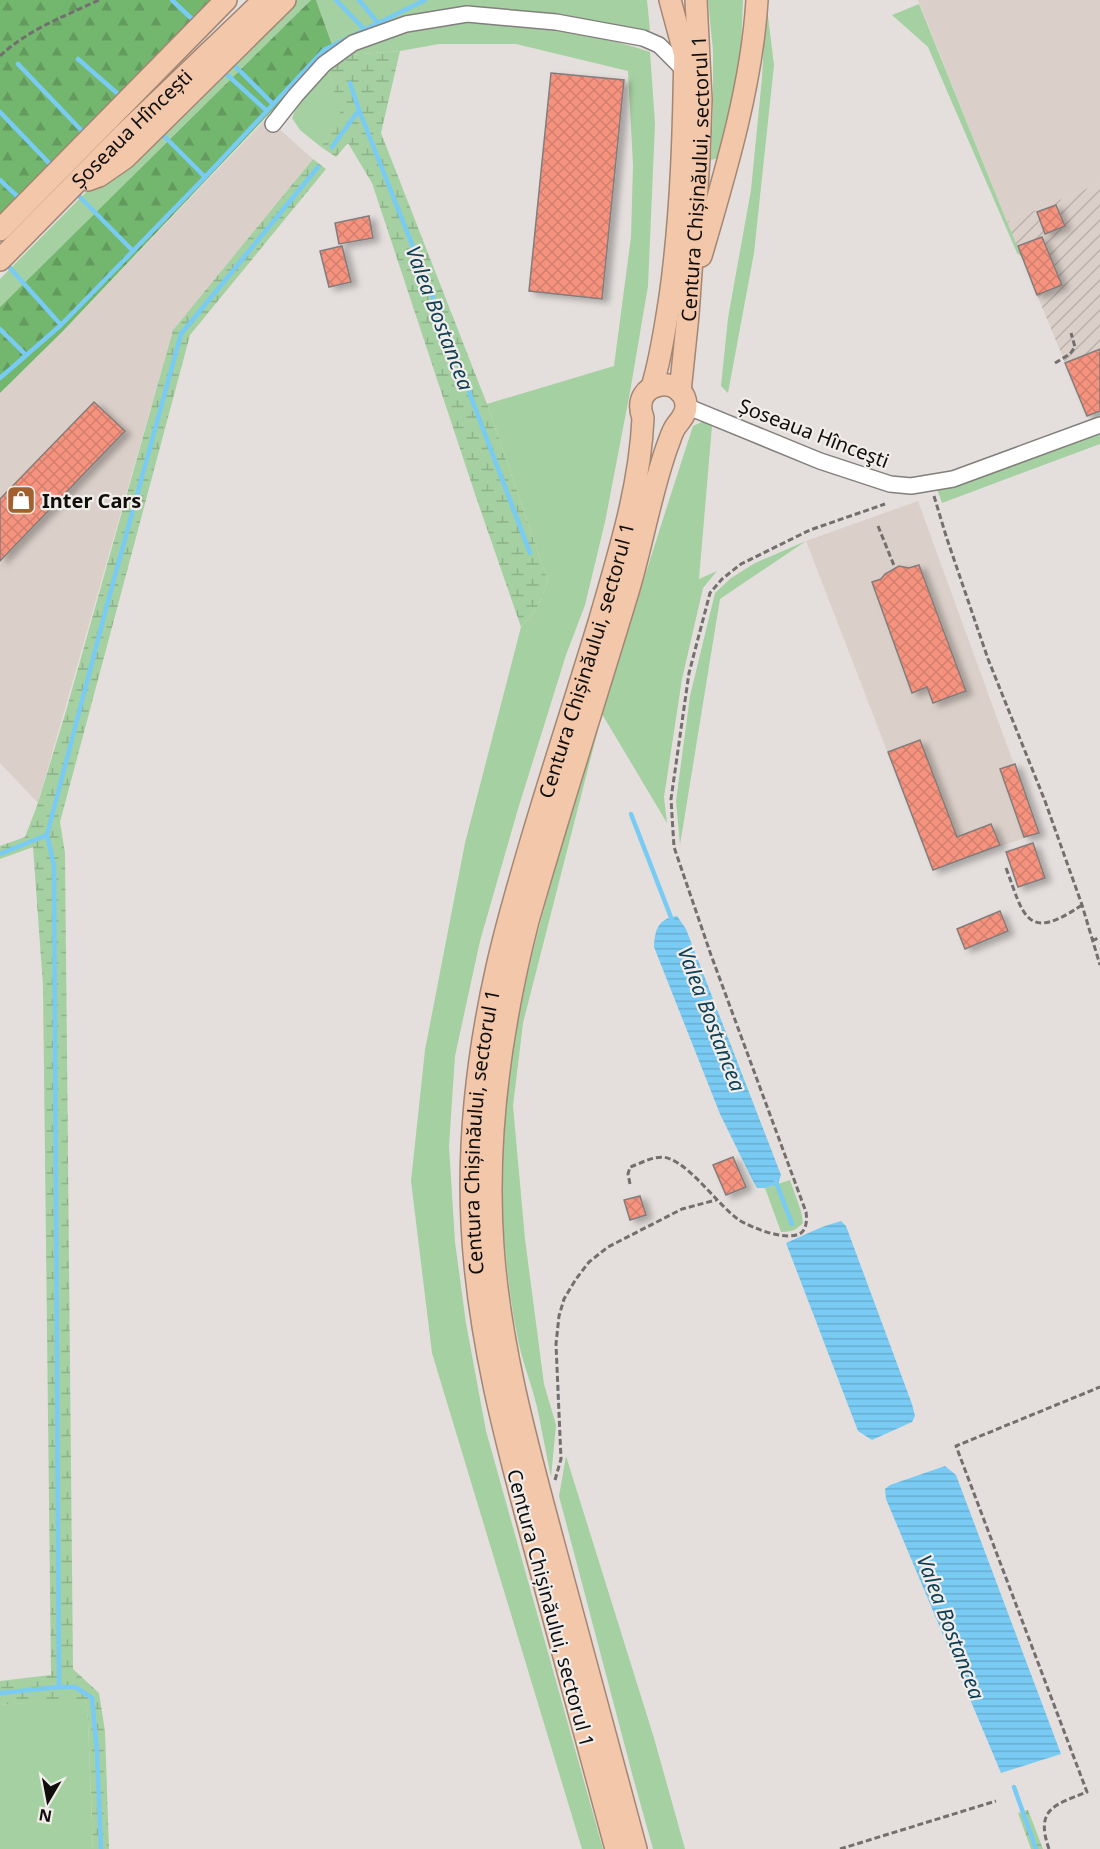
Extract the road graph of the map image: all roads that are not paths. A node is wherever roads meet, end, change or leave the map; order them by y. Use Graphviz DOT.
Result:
graph roads {
  1 [pos="226,0"];
  2 [pos="264,0"];
  3 [pos="285,0"];
  4 [pos="670,0"];
  5 [pos="685,0"];
  6 [pos="696,0"];
  7 [pos="757,0"];
  8 [pos="685,62"];
  9 [pos="273,124"];
  10 [pos="74,185"];
  11 [pos="0,231"];
  12 [pos="0,260"];
  13 [pos="688,315"];
  14 [pos="652,387"];
  15 [pos="683,399"];
  16 [pos="643,418"];
  17 [pos="1100,424"];
  18 [pos="676,426"];
  19 [pos="616,1849"];
  20 [pos="636,1849"];
  1 -- 11 [label="highway, Șoseaua Hîncești"];
  2 -- 10 [label="highway, Șoseaua Hîncești"];
  3 -- 10 [label="highway"];
  4 -- 8 [label="highway"];
  5 -- 8 [label="highway, Centura Chișinăului, sectorul 1"];
  6 -- 13 [label="highway, Centura Chișinăului, sectorul 1"];
  7 -- 13 [label="highway"];
  8 -- 9 [label="lane"];
  8 -- 14 [label="highway, Centura Chișinăului, sectorul 1"];
  10 -- 12 [label="highway, Șoseaua Hîncești"];
  13 -- 15 [label="highway, Centura Chișinăului, sectorul 1"];
  14 -- 15 [label="highway"];
  14 -- 16 [label="highway, Centura Chișinăului, sectorul 1"];
  15 -- 17 [label="lane, Șoseaua Hînceşti"];
  15 -- 18 [label="highway, Centura Chișinăului, sectorul 1"];
  16 -- 18 [label="highway"];
  16 -- 19 [label="highway, Centura Chișinăului, sectorul 1"];
  18 -- 20 [label="highway, Centura Chișinăului, sectorul 1"];
}
